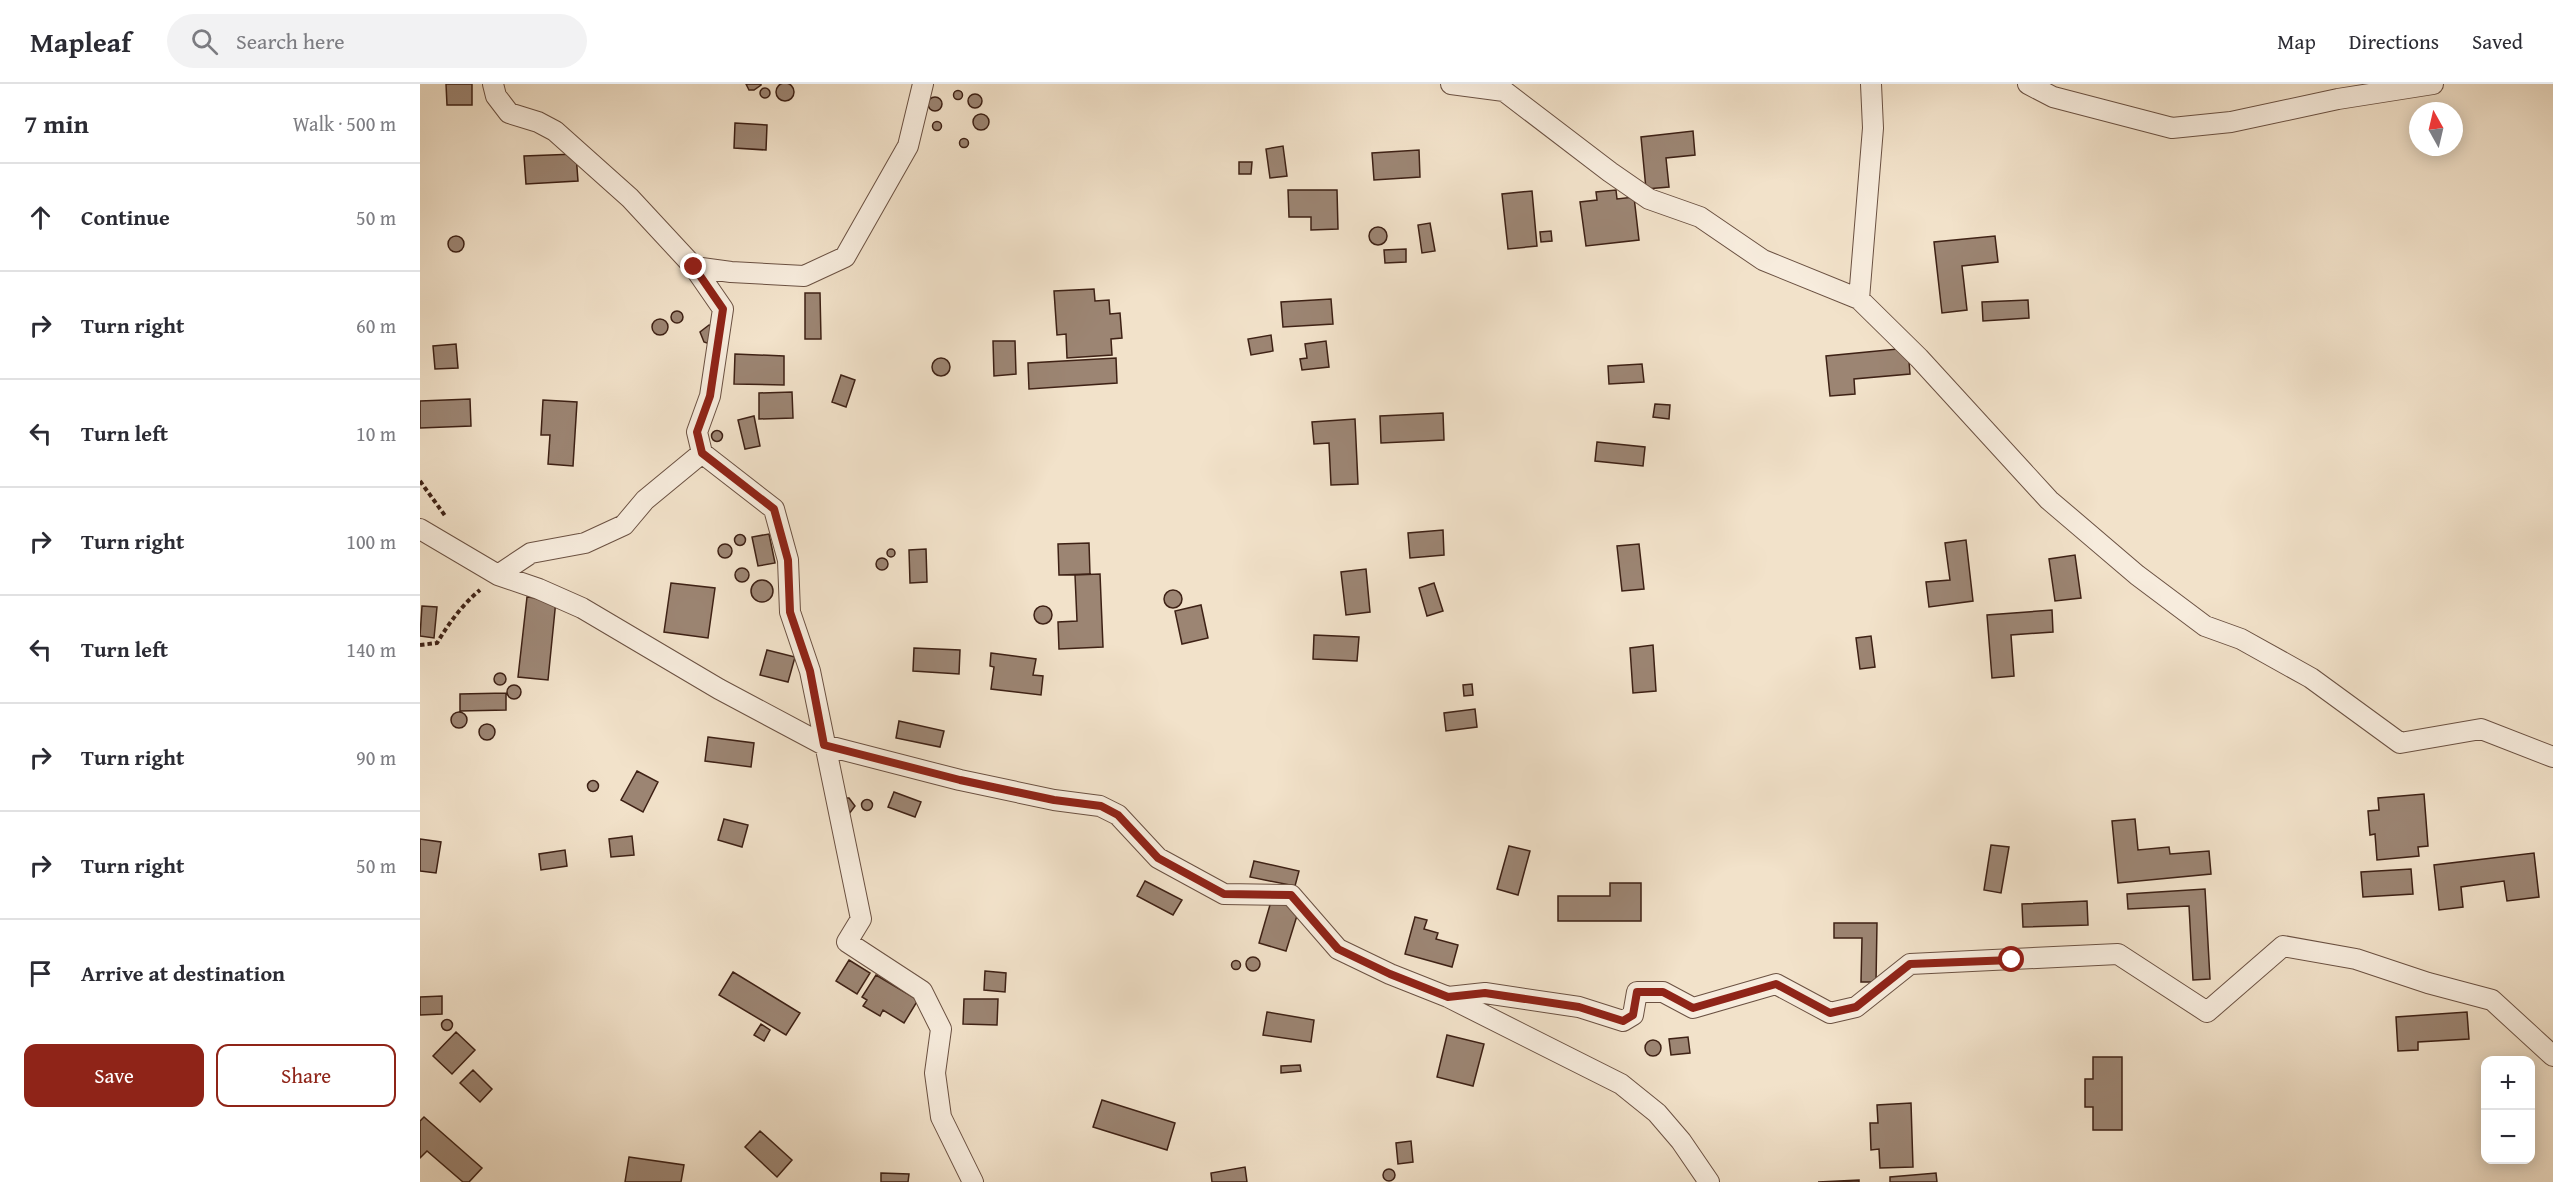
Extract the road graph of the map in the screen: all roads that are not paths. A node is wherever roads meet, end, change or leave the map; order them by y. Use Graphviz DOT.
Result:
graph roads {
  1 [pos="493,84"];
  2 [pos="924,84"];
  3 [pos="1451,84"];
  4 [pos="1871,84"];
  5 [pos="2028,84"];
  6 [pos="2433,84"];
  7 [pos="694,267"];
  8 [pos="1859,299"];
  9 [pos="702,453"];
  10 [pos="420,529"];
  11 [pos="498,575"];
  12 [pos="824,745"];
  13 [pos="2553,757"];
  14 [pos="1448,997"];
  15 [pos="2553,1056"];
  16 [pos="974,1182"];
  17 [pos="1709,1182"];
  1 -- 7 [label="street"];
  2 -- 7 [label="street"];
  3 -- 8 [label="street"];
  4 -- 8 [label="street"];
  5 -- 6 [label="street"];
  7 -- 9 [label="street"];
  8 -- 13 [label="street"];
  9 -- 11 [label="street"];
  9 -- 12 [label="street"];
  10 -- 11 [label="street"];
  11 -- 12 [label="street"];
  12 -- 14 [label="street"];
  12 -- 16 [label="street"];
  14 -- 15 [label="street"];
  14 -- 17 [label="street"];
}
